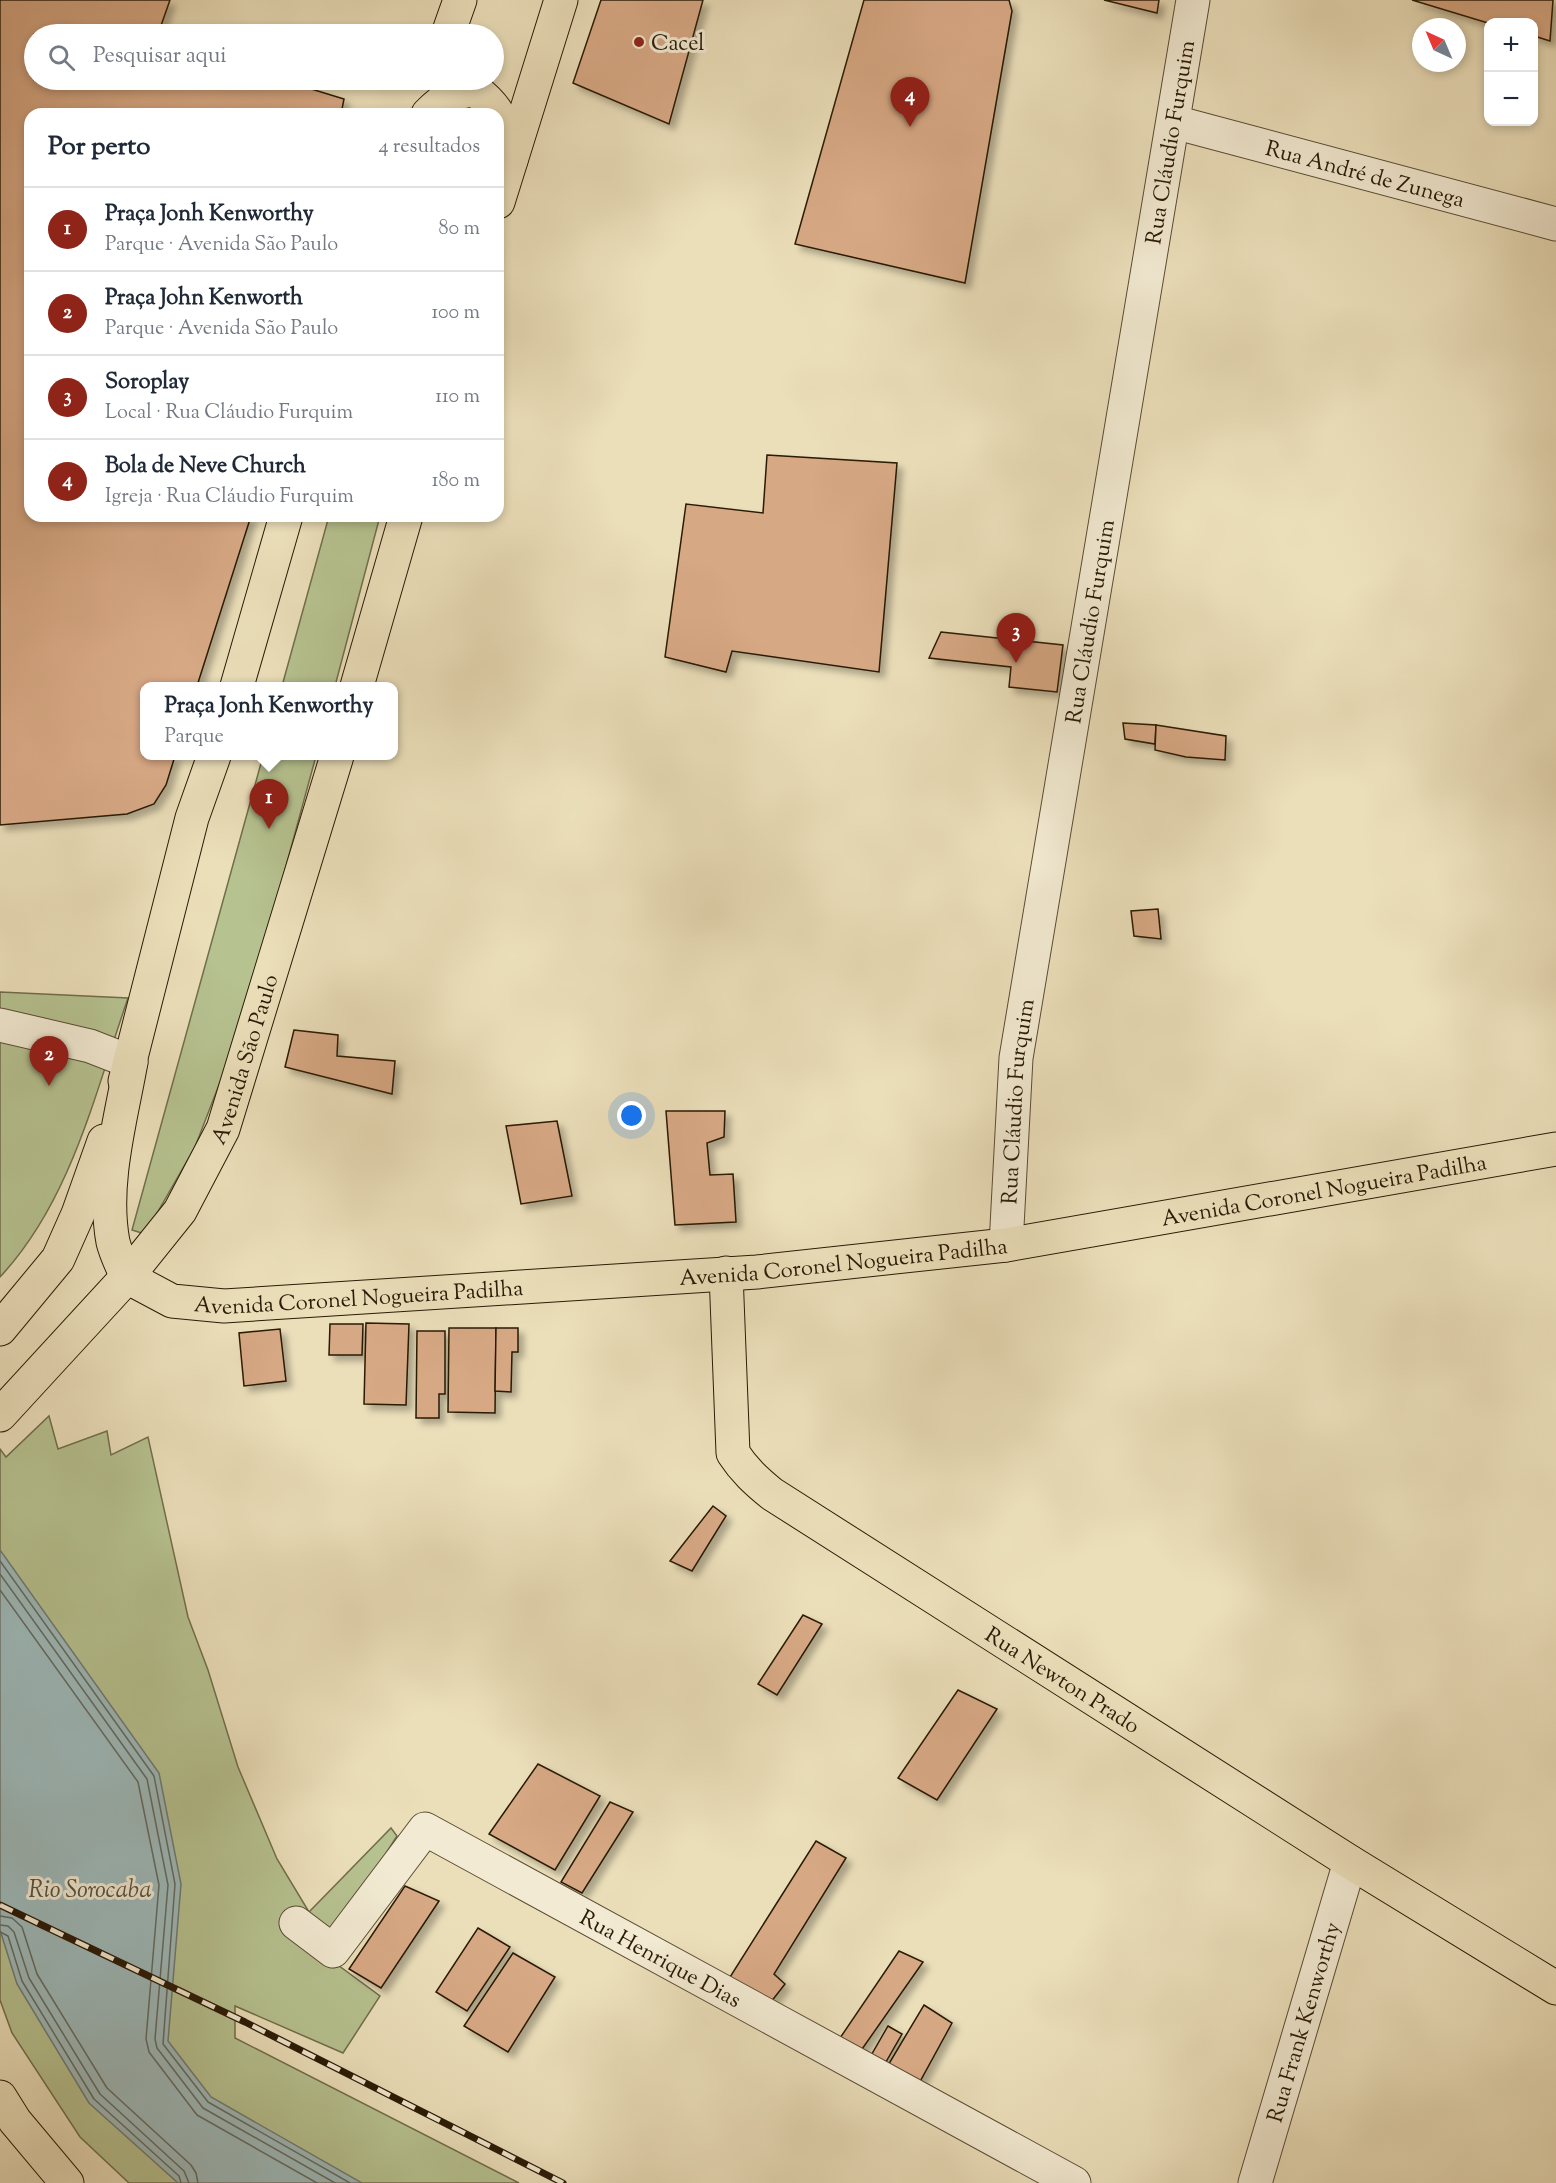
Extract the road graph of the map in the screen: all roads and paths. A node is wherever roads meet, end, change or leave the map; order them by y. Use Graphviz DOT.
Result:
graph roads {
  1 [pos="460,0"];
  2 [pos="561,0"];
  3 [pos="1193,0"];
  4 [pos="452,24"];
  5 [pos="428,90"];
  6 [pos="475,90"];
  7 [pos="475,90"];
  8 [pos="422,108"];
  9 [pos="436,108"];
  10 [pos="495,108"];
  11 [pos="504,121"];
  12 [pos="1174,122"];
  13 [pos="511,161"];
  14 [pos="504,183"];
  15 [pos="1556,224"];
  16 [pos="284,522"];
  17 [pos="404,522"];
  18 [pos="238,682"];
  19 [pos="358,682"];
  20 [pos="213,760"];
  21 [pos="336,760"];
  22 [pos="0,1024"];
  23 [pos="131,1062"];
  24 [pos="1556,1149"];
  25 [pos="1006,1245"];
  26 [pos="726,1273"];
  27 [pos="127,1277"];
  28 [pos="1,1327"];
  29 [pos="0,1415"];
  30 [pos="1350,1862"];
  31 [pos="296,1923"];
  32 [pos="1556,1988"];
  33 [pos="0,2097"];
  34 [pos="67,2183"];
  35 [pos="1074,2183"];
  36 [pos="1255,2183"];
  1 -- 4 [label="main road"];
  2 -- 13 [label="main road"];
  3 -- 12 [label="street, Rua Cláudio Furquim"];
  5 -- 8 [label="main road"];
  6 -- 10 [label="main road"];
  7 -- 9 [label="main road"];
  11 -- 13 [label="main road"];
  12 -- 15 [label="street, Rua André de Zunega"];
  12 -- 25 [label="street, Rua Cláudio Furquim"];
  13 -- 14 [label="main road"];
  16 -- 18 [label="main road"];
  17 -- 19 [label="main road"];
  20 -- 23 [label="main road"];
  21 -- 27 [label="main road, Avenida São Paulo"];
  22 -- 23 [label="street"];
  23 -- 27 [label="main road"];
  23 -- 28 [label="main road"];
  24 -- 25 [label="main road, Avenida Coronel Nogueira Padilha"];
  25 -- 26 [label="main road, Avenida Coronel Nogueira Padilha"];
  26 -- 27 [label="main road, Avenida Coronel Nogueira Padilha"];
  26 -- 30 [label="main road, Rua Newton Prado"];
  27 -- 29 [label="main road, Avenida São Paulo"];
  30 -- 32 [label="main road, Rua Newton Prado"];
  30 -- 36 [label="street, Rua Frank Kenworthy"];
  31 -- 35 [label="street, Rua Henrique Dias"];
  33 -- 34 [label="main road"];
}
